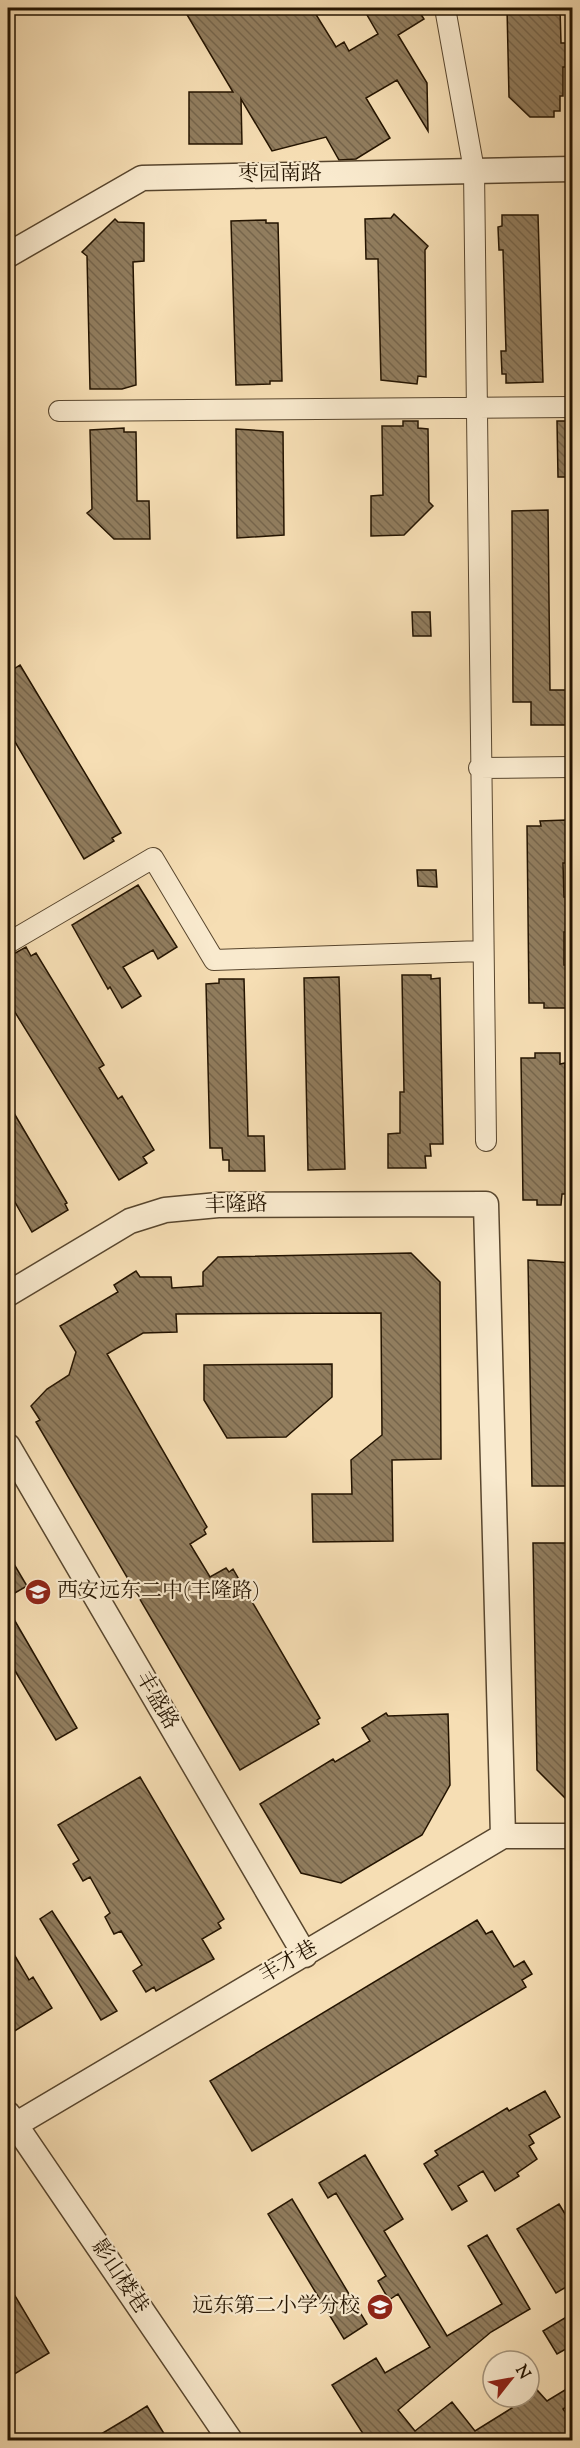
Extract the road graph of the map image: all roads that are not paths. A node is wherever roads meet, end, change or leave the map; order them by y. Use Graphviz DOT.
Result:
graph roads {
  1 [pos="445,8"];
  2 [pos="573,169"];
  3 [pos="474,170"];
  4 [pos="8,255"];
  5 [pos="573,407"];
  6 [pos="476,408"];
  7 [pos="59,411"];
  8 [pos="573,766"];
  9 [pos="479,768"];
  10 [pos="8,943"];
  11 [pos="482,951"];
  12 [pos="486,1141"];
  13 [pos="8,1294"];
  14 [pos="8,1446"];
  15 [pos="503,1836"];
  16 [pos="573,1836"];
  17 [pos="305,1955"];
  18 [pos="11,2119"];
  19 [pos="230,2440"];
  1 -- 3 [label="street"];
  2 -- 3 [label="street, 枣园南路"];
  3 -- 4 [label="street, 枣园南路"];
  3 -- 6 [label="street"];
  5 -- 6 [label="street"];
  6 -- 7 [label="street"];
  6 -- 9 [label="street"];
  8 -- 9 [label="street"];
  9 -- 11 [label="street"];
  10 -- 11 [label="street"];
  11 -- 12 [label="street"];
  13 -- 15 [label="street, 丰隆路"];
  14 -- 17 [label="street, 丰盛路"];
  15 -- 16 [label="street"];
  15 -- 17 [label="street, 丰才巷"];
  17 -- 18 [label="street, 丰才巷"];
  18 -- 19 [label="street, 影山楼巷"];
}
